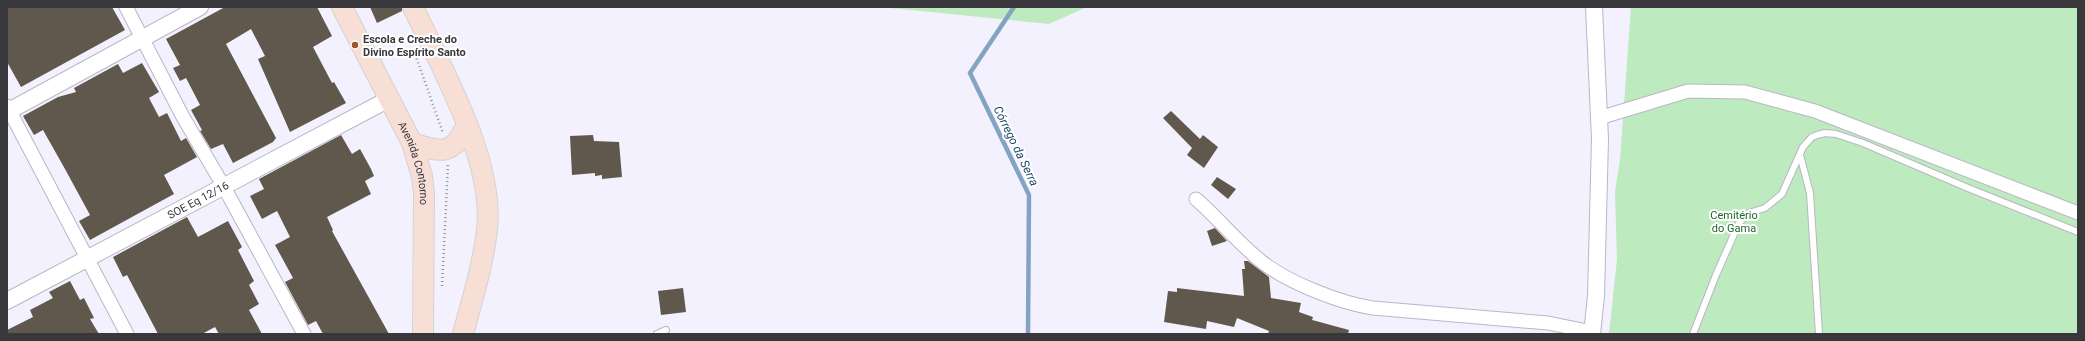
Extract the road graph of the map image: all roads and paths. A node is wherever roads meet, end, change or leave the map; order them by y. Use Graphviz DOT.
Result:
graph roads {
  1 [pos="126,7"];
  2 [pos="200,7"];
  3 [pos="342,7"];
  4 [pos="413,7"];
  5 [pos="1594,7"];
  6 [pos="143,38"];
  7 [pos="389,99"];
  8 [pos="8,110"];
  9 [pos="1599,118"];
  10 [pos="467,124"];
  11 [pos="412,143"];
  12 [pos="1800,155"];
  13 [pos="224,187"];
  14 [pos="1196,199"];
  15 [pos="2078,213"];
  16 [pos="2078,232"];
  17 [pos="86,258"];
  18 [pos="7,301"];
  19 [pos="666,330"];
  20 [pos="1592,333"];
  21 [pos="127,334"];
  22 [pos="304,334"];
  23 [pos="423,334"];
  24 [pos="463,334"];
  25 [pos="657,334"];
  26 [pos="1693,334"];
  27 [pos="1820,334"];
  1 -- 6 [label="street"];
  2 -- 6 [label="street"];
  3 -- 7 [label="main road, Avenida Contorno"];
  4 -- 10 [label="main road"];
  5 -- 9 [label="street"];
  6 -- 8 [label="street"];
  6 -- 13 [label="street"];
  7 -- 11 [label="main road, Avenida Contorno"];
  7 -- 13 [label="street, SOE Eq 12/16"];
  8 -- 17 [label="street"];
  9 -- 15 [label="street"];
  9 -- 20 [label="street"];
  10 -- 11 [label="main road"];
  10 -- 24 [label="main road"];
  11 -- 23 [label="main road, Avenida Contorno"];
  12 -- 16 [label="lane"];
  12 -- 26 [label="lane"];
  12 -- 27 [label="lane"];
  13 -- 17 [label="street, SOE Eq 12/16"];
  13 -- 22 [label="street"];
  14 -- 20 [label="street"];
  17 -- 18 [label="street, SOE Eq 12/16"];
  17 -- 21 [label="street"];
  19 -- 25 [label="lane"];
}
